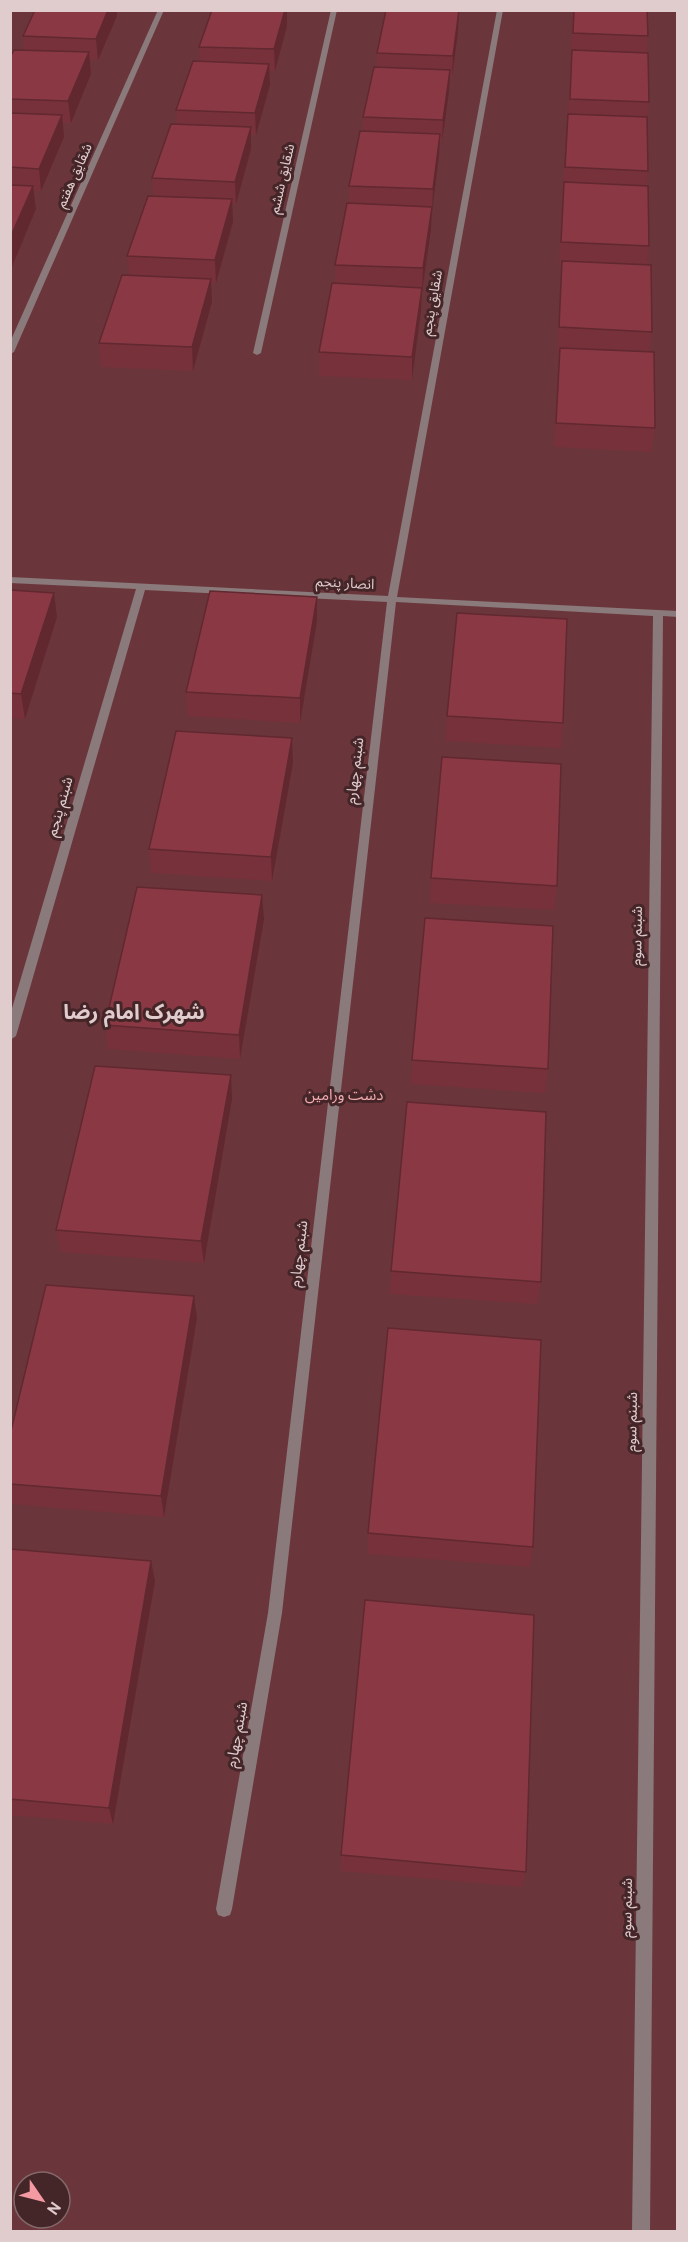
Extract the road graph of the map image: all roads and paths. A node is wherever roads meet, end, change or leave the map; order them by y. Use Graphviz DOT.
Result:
graph roads {
  1 [pos="161,10"];
  2 [pos="334,10"];
  3 [pos="500,10"];
  4 [pos="10,352"];
  5 [pos="257,353"];
  6 [pos="10,580"];
  7 [pos="141,587"];
  8 [pos="392,600"];
  9 [pos="658,613"];
  10 [pos="678,614"];
  11 [pos="10,1036"];
  12 [pos="224,1909"];
  13 [pos="641,2232"];
  1 -- 4 [label="street, شقایق هفتم"];
  2 -- 5 [label="street, شقایق ششم"];
  3 -- 8 [label="street, شقایق پنجم"];
  6 -- 7 [label="street, انصار پنجم"];
  7 -- 8 [label="street, انصار پنجم"];
  7 -- 11 [label="street, شبنم پنجم"];
  8 -- 9 [label="street, انصار پنجم"];
  8 -- 12 [label="street, شبنم چهارم"];
  9 -- 10 [label="street, انصار پنجم"];
  9 -- 13 [label="street, شبنم سوم"];
}
